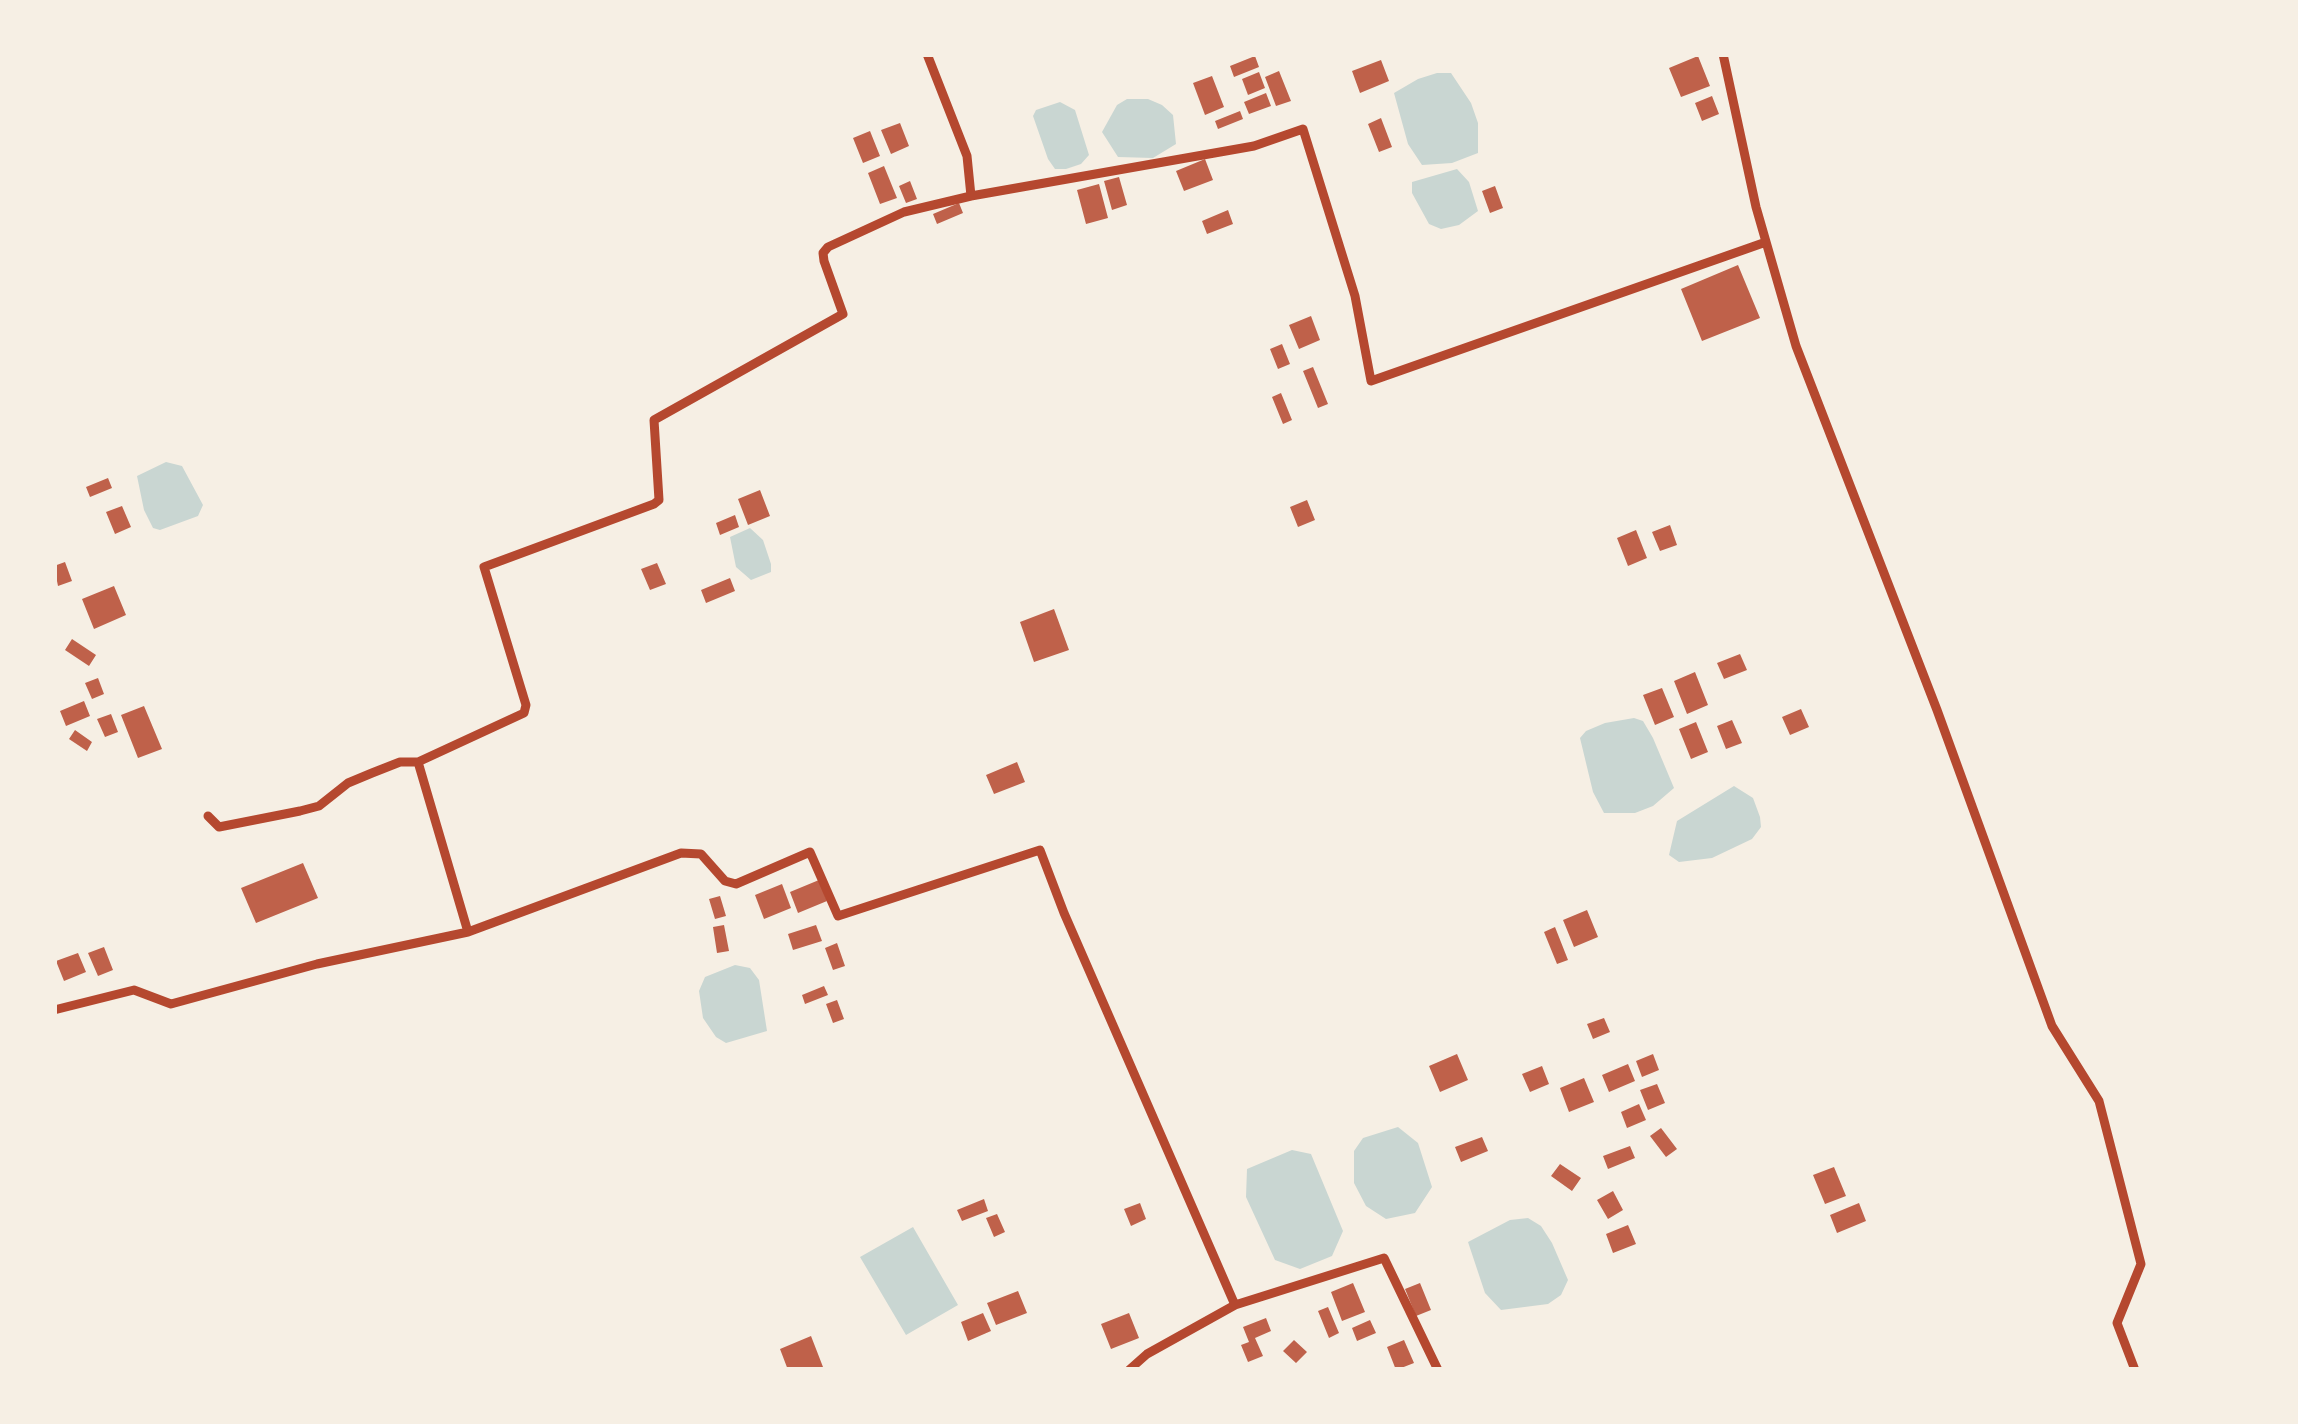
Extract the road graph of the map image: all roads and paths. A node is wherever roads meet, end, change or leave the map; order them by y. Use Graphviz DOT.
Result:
graph roads {
  1 [pos="927,54"];
  2 [pos="1723,54"];
  3 [pos="971,196"];
  4 [pos="1766,242"];
  5 [pos="418,762"];
  6 [pos="208,816"];
  7 [pos="467,932"];
  8 [pos="54,1010"];
  9 [pos="1235,1305"];
  10 [pos="1129,1370"];
  11 [pos="1438,1370"];
  12 [pos="2135,1370"];
  1 -- 3 [label="street"];
  2 -- 4 [label="street"];
  3 -- 4 [label="street"];
  3 -- 5 [label="street"];
  4 -- 12 [label="street"];
  5 -- 6 [label="street"];
  5 -- 7 [label="street"];
  7 -- 8 [label="street"];
  7 -- 9 [label="street"];
  9 -- 10 [label="street"];
  9 -- 11 [label="street"];
}
